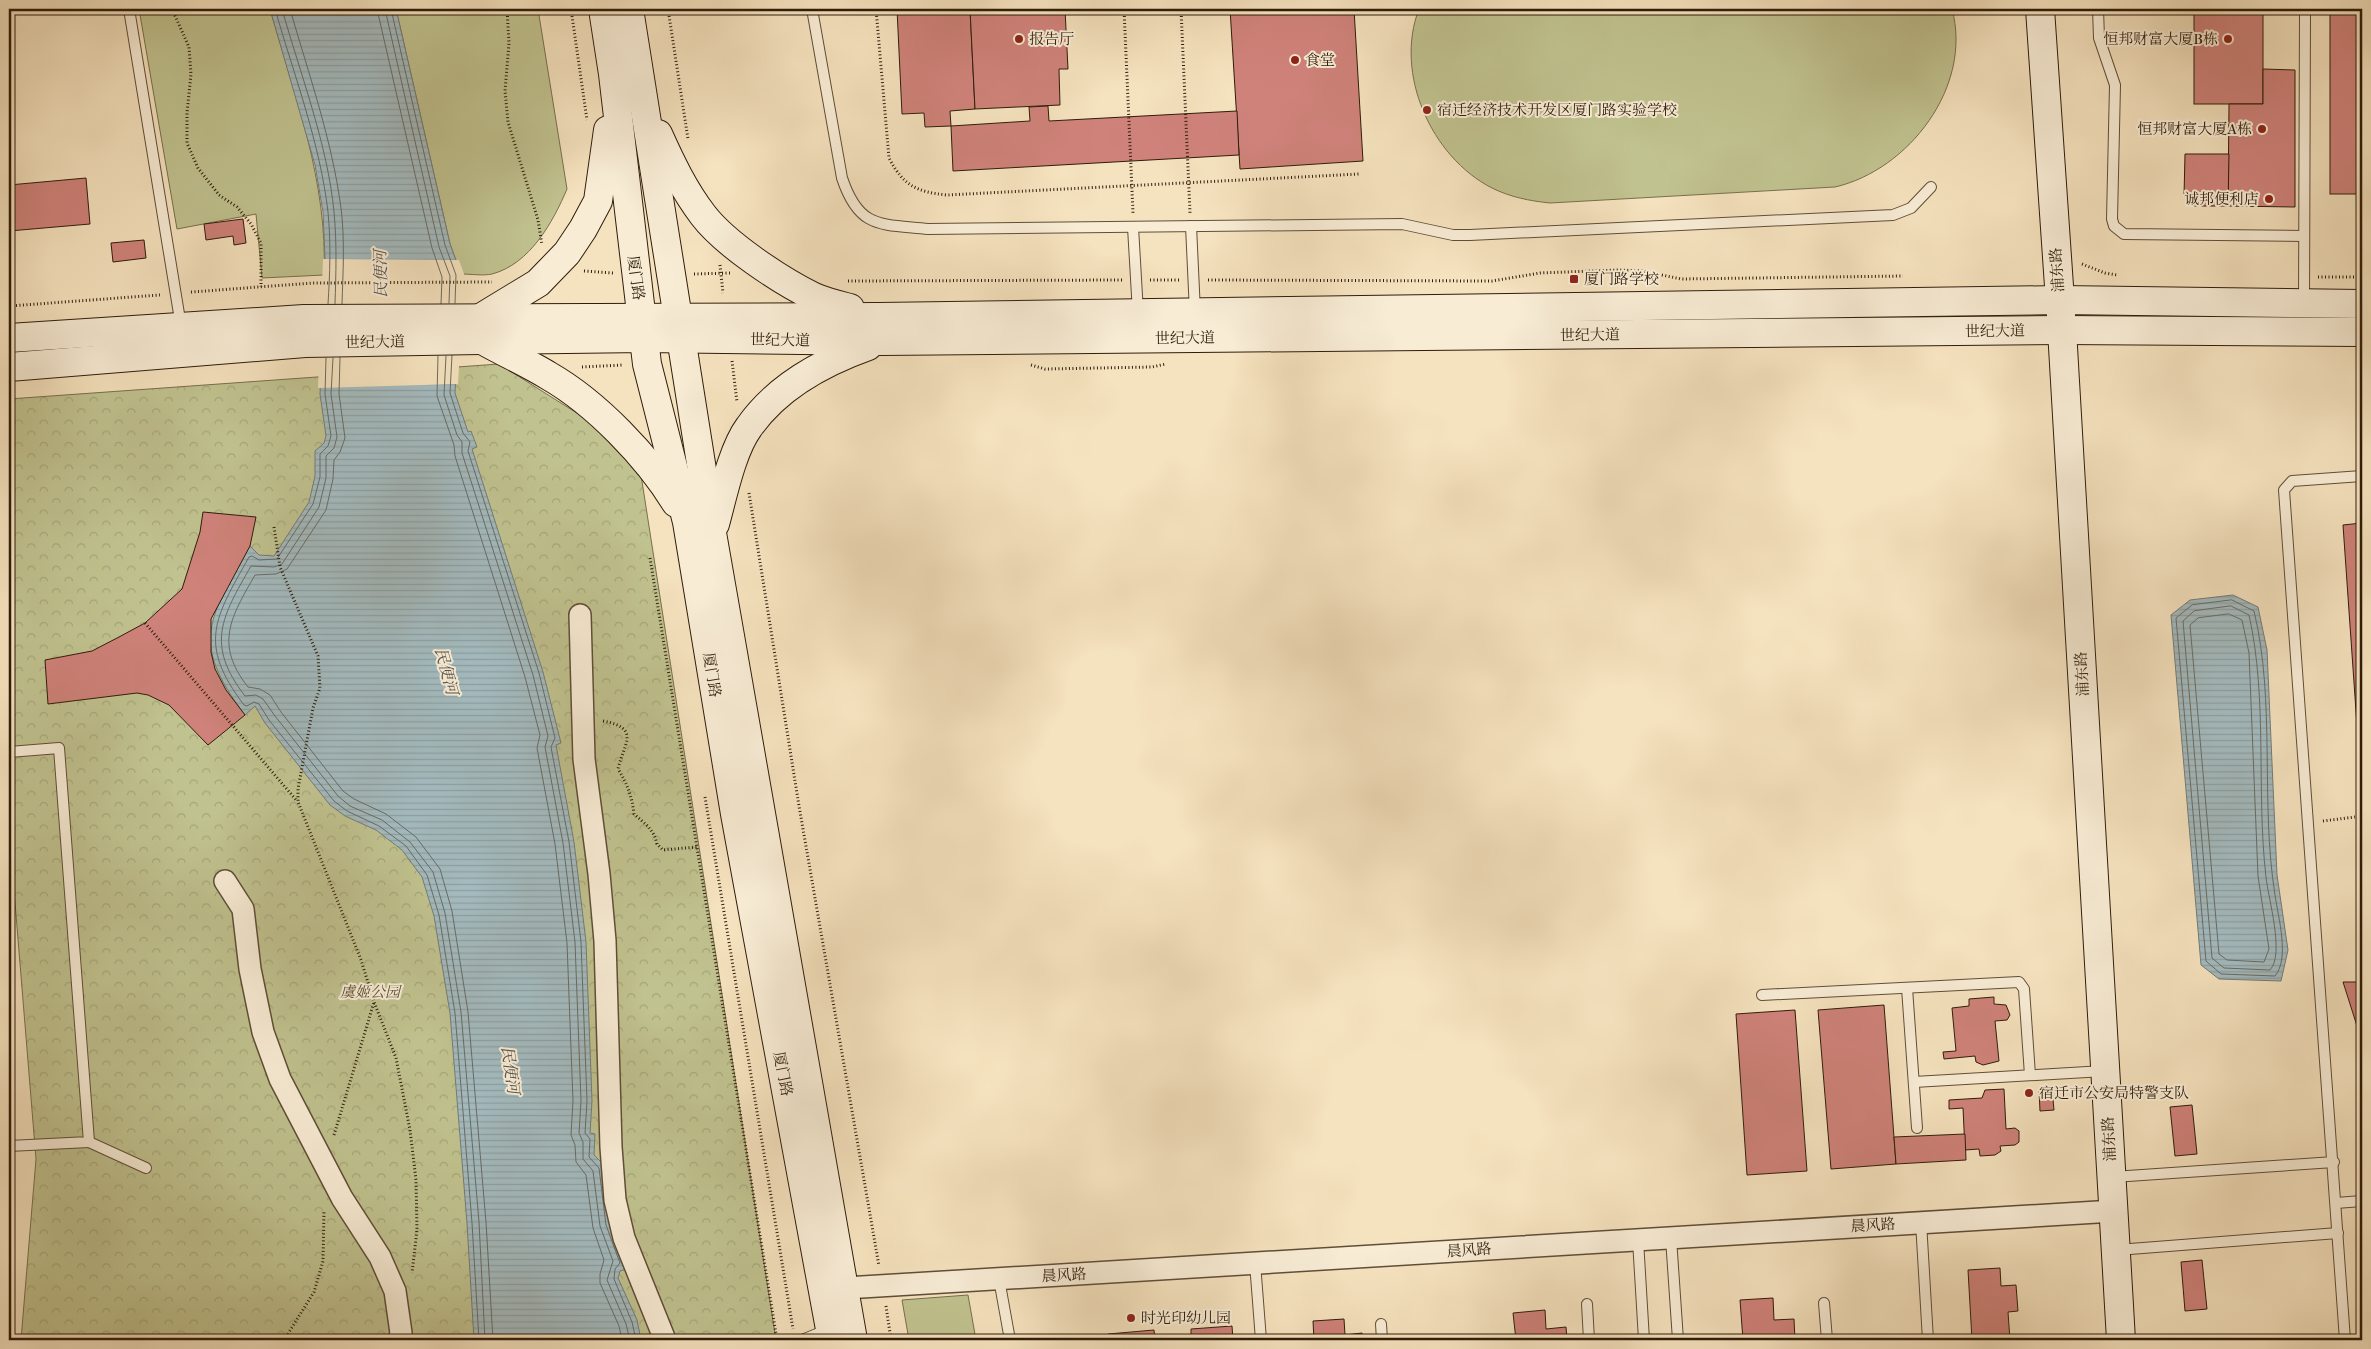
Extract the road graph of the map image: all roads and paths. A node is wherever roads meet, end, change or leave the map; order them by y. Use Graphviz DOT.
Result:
graph roads {
  1 [pos="129,9"];
  2 [pos="172,9"];
  3 [pos="507,9"];
  4 [pos="571,9"];
  5 [pos="603,9"];
  6 [pos="629,9"];
  7 [pos="668,9"];
  8 [pos="812,9"];
  9 [pos="876,9"];
  10 [pos="1124,9"];
  11 [pos="1182,9"];
  12 [pos="2040,9"];
  13 [pos="2098,9"];
  14 [pos="2305,9"];
  15 [pos="613,74"];
  16 [pos="642,97"];
  17 [pos="587,124"];
  18 [pos="688,140"];
  19 [pos="1359,174"];
  20 [pos="1189,185"];
  21 [pos="1131,187"];
  22 [pos="1931,187"];
  23 [pos="1191,226"];
  24 [pos="1133,227"];
  25 [pos="2304,236"];
  26 [pos="2078,258"];
  27 [pos="720,264"];
  28 [pos="610,266"];
  29 [pos="721,273"];
  30 [pos="772,273"];
  31 [pos="546,274"];
  32 [pos="624,274"];
  33 [pos="670,274"];
  34 [pos="1906,276"];
  35 [pos="2102,276"];
  36 [pos="2304,276"];
  37 [pos="2362,277"];
  38 [pos="1136,280"];
  39 [pos="1193,280"];
  40 [pos="846,281"];
  41 [pos="501,282"];
  42 [pos="314,283"];
  43 [pos="261,287"];
  44 [pos="2060,300"];
  45 [pos="2304,304"];
  46 [pos="2362,304"];
  47 [pos="1196,325"];
  48 [pos="1138,326"];
  49 [pos="631,327"];
  50 [pos="679,327"];
  51 [pos="181,328"];
  52 [pos="473,328"];
  53 [pos="728,328"];
  54 [pos="880,329"];
  55 [pos="2062,330"];
  56 [pos="305,331"];
  57 [pos="2362,332"];
  58 [pos="9,338"];
  59 [pos="625,365"];
  60 [pos="9,367"];
  61 [pos="737,404"];
  62 [pos="2362,476"];
  63 [pos="749,491"];
  64 [pos="687,522"];
  65 [pos="274,527"];
  66 [pos="712,533"];
  67 [pos="650,558"];
  68 [pos="580,615"];
  69 [pos="144,623"];
  70 [pos="583,721"];
  71 [pos="9,752"];
  72 [pos="704,788"];
  73 [pos="298,802"];
  74 [pos="2355,817"];
  75 [pos="2309,822"];
  76 [pos="697,847"];
  77 [pos="225,881"];
  78 [pos="1907,988"];
  79 [pos="1762,995"];
  80 [pos="2105,1071"];
  81 [pos="2030,1075"];
  82 [pos="1914,1082"];
  83 [pos="1917,1128"];
  84 [pos="89,1142"];
  85 [pos="9,1146"];
  86 [pos="2334,1162"];
  87 [pos="146,1168"];
  88 [pos="2112,1177"];
  89 [pos="2362,1201"];
  90 [pos="2336,1203"];
  91 [pos="2114,1211"];
  92 [pos="1921,1222"];
  93 [pos="2338,1233"];
  94 [pos="1671,1238"];
  95 [pos="1638,1240"];
  96 [pos="2116,1250"];
  97 [pos="1254,1263"];
  98 [pos="411,1275"];
  99 [pos="1000,1279"];
  100 [pos="882,1286"];
  101 [pos="834,1289"];
  102 [pos="1824,1303"];
  103 [pos="1587,1304"];
  104 [pos="1381,1324"];
  105 [pos="794,1330"];
  106 [pos="838,1336"];
  107 [pos="400,1340"];
  108 [pos="664,1340"];
  109 [pos="778,1340"];
  110 [pos="802,1340"];
  111 [pos="891,1340"];
  112 [pos="1010,1340"];
  113 [pos="1262,1340"];
  114 [pos="1382,1340"];
  115 [pos="1589,1340"];
  116 [pos="1644,1340"];
  117 [pos="1678,1340"];
  118 [pos="1827,1340"];
  119 [pos="1928,1340"];
  120 [pos="2121,1340"];
  121 [pos="2346,1340"];
  1 -- 51 [label="lane"];
  2 -- 43 [label="path"];
  3 -- 31 [label="path"];
  4 -- 17 [label="path"];
  5 -- 15 [label="street, 厦门路"];
  6 -- 16 [label="street, 厦门路"];
  7 -- 18 [label="path"];
  8 -- 24 [label="lane"];
  9 -- 21 [label="path"];
  10 -- 21 [label="path"];
  11 -- 20 [label="path"];
  12 -- 44 [label="street, 浦东路"];
  13 -- 25 [label="lane"];
  14 -- 25 [label="lane"];
  15 -- 31 [label="street"];
  15 -- 32 [label="street, 厦门路"];
  16 -- 30 [label="street"];
  16 -- 33 [label="street, 厦门路"];
  19 -- 20 [label="path"];
  20 -- 21 [label="path"];
  20 -- 23 [label="path"];
  21 -- 24 [label="path"];
  22 -- 23 [label="lane"];
  23 -- 24 [label="lane"];
  23 -- 39 [label="lane"];
  24 -- 38 [label="lane"];
  25 -- 36 [label="lane"];
  26 -- 35 [label="path"];
  27 -- 29 [label="path"];
  28 -- 32 [label="path"];
  29 -- 30 [label="path"];
  29 -- 33 [label="path"];
  29 -- 53 [label="path"];
  30 -- 54 [label="street"];
  31 -- 32 [label="path"];
  31 -- 52 [label="street"];
  32 -- 49 [label="street, 厦门路"];
  32 -- 49 [label="path"];
  33 -- 50 [label="street, 厦门路"];
  34 -- 39 [label="path"];
  36 -- 37 [label="path"];
  36 -- 45 [label="lane"];
  38 -- 39 [label="path"];
  38 -- 40 [label="path"];
  38 -- 48 [label="lane"];
  39 -- 47 [label="lane"];
  41 -- 42 [label="path"];
  44 -- 45 [label="street, 世纪大道"];
  44 -- 47 [label="street, 世纪大道"];
  44 -- 55 [label="street, 浦东路"];
  45 -- 46 [label="street, 世纪大道"];
  47 -- 48 [label="street, 世纪大道"];
  47 -- 55 [label="street, 世纪大道"];
  48 -- 54 [label="street, 世纪大道"];
  49 -- 50 [label="street, 世纪大道"];
  49 -- 52 [label="street, 世纪大道"];
  49 -- 59 [label="path"];
  49 -- 64 [label="street, 厦门路"];
  50 -- 53 [label="street, 世纪大道"];
  50 -- 66 [label="street, 厦门路"];
  51 -- 56 [label="street, 世纪大道"];
  51 -- 58 [label="street, 世纪大道"];
  52 -- 56 [label="street, 世纪大道"];
  52 -- 64 [label="street"];
  53 -- 54 [label="street, 世纪大道"];
  53 -- 61 [label="path"];
  54 -- 66 [label="street"];
  55 -- 57 [label="street, 世纪大道"];
  55 -- 80 [label="street, 浦东路"];
  56 -- 60 [label="street, 世纪大道"];
  62 -- 75 [label="lane"];
  63 -- 100 [label="path"];
  64 -- 101 [label="street, 厦门路"];
  65 -- 73 [label="path"];
  66 -- 101 [label="street, 厦门路"];
  67 -- 76 [label="path"];
  68 -- 70 [label="street"];
  69 -- 73 [label="path"];
  70 -- 76 [label="path"];
  70 -- 108 [label="street"];
  71 -- 84 [label="lane"];
  72 -- 105 [label="path"];
  73 -- 98 [label="path"];
  74 -- 75 [label="path"];
  75 -- 86 [label="lane"];
  76 -- 109 [label="path"];
  77 -- 107 [label="street"];
  78 -- 79 [label="lane"];
  78 -- 81 [label="lane"];
  78 -- 82 [label="lane"];
  80 -- 81 [label="lane"];
  80 -- 88 [label="street, 浦东路"];
  81 -- 82 [label="lane"];
  82 -- 83 [label="lane"];
  84 -- 85 [label="lane"];
  84 -- 87 [label="lane"];
  86 -- 88 [label="lane"];
  86 -- 90 [label="lane"];
  88 -- 91 [label="street, 浦东路"];
  89 -- 90 [label="lane"];
  90 -- 93 [label="lane"];
  91 -- 92 [label="street, 晨风路"];
  91 -- 96 [label="street, 浦东路"];
  92 -- 94 [label="street, 晨风路"];
  92 -- 119 [label="lane"];
  93 -- 96 [label="lane"];
  93 -- 121 [label="lane"];
  94 -- 95 [label="street, 晨风路"];
  94 -- 117 [label="lane"];
  95 -- 97 [label="street, 晨风路"];
  95 -- 116 [label="lane"];
  96 -- 120 [label="street, 浦东路"];
  97 -- 99 [label="street, 晨风路"];
  97 -- 113 [label="lane"];
  99 -- 100 [label="street, 晨风路"];
  99 -- 112 [label="lane"];
  100 -- 101 [label="street, 晨风路"];
  100 -- 111 [label="path"];
  101 -- 106 [label="street, 厦门路"];
  102 -- 118 [label="lane"];
  103 -- 115 [label="lane"];
  104 -- 114 [label="lane"];
  106 -- 110 [label="lane"];
}
